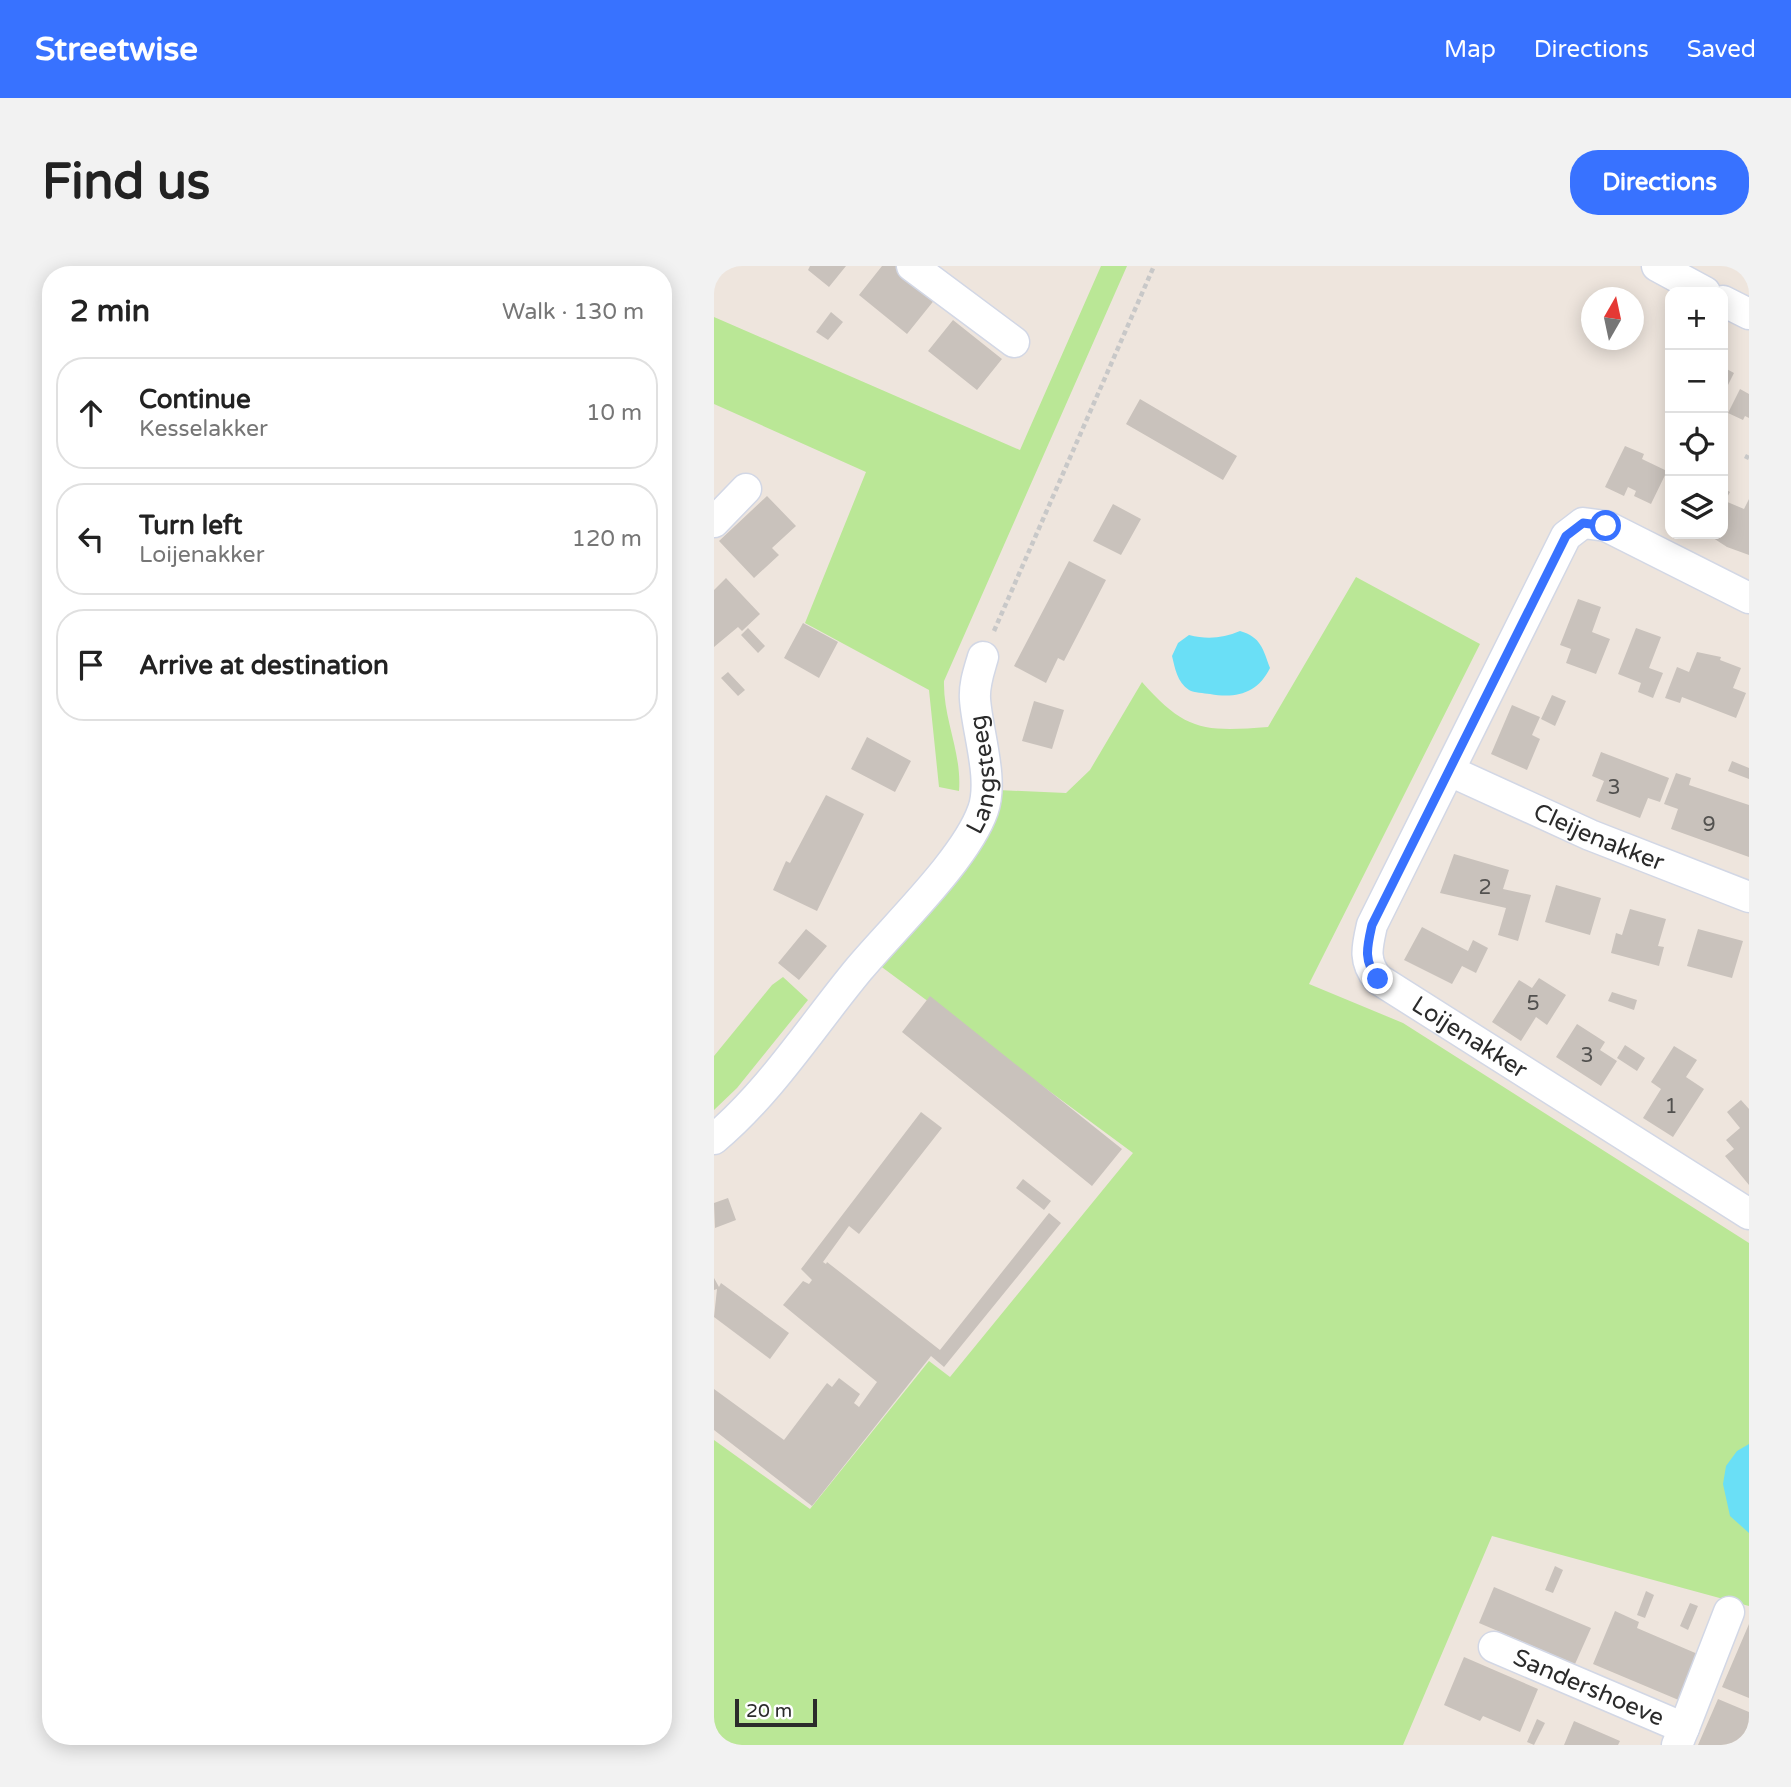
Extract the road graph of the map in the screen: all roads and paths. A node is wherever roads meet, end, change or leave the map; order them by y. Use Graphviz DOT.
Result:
graph roads {
  1 [pos="912,266"];
  2 [pos="1154,266"];
  3 [pos="1657,266"];
  4 [pos="1697,281"];
  5 [pos="1728,304"];
  6 [pos="1749,314"];
  7 [pos="1014,342"];
  8 [pos="746,489"];
  9 [pos="714,522"];
  10 [pos="1749,598"];
  11 [pos="983,657"];
  12 [pos="1450,771"];
  13 [pos="1749,897"];
  14 [pos="714,1139"];
  15 [pos="1749,1214"];
  16 [pos="1729,1612"];
  17 [pos="1494,1647"];
  18 [pos="1681,1736"];
  1 -- 7 [label="street"];
  2 -- 11 [label="path"];
  3 -- 4 [label="street"];
  5 -- 6 [label="street"];
  8 -- 9 [label="street"];
  10 -- 12 [label="street, Loijenakker"];
  11 -- 14 [label="street, Langsteeg"];
  12 -- 13 [label="street, Cleijenakker"];
  12 -- 15 [label="street, Loijenakker"];
  16 -- 18 [label="street, Sandershoeve"];
  17 -- 18 [label="street, Sandershoeve"];
}
